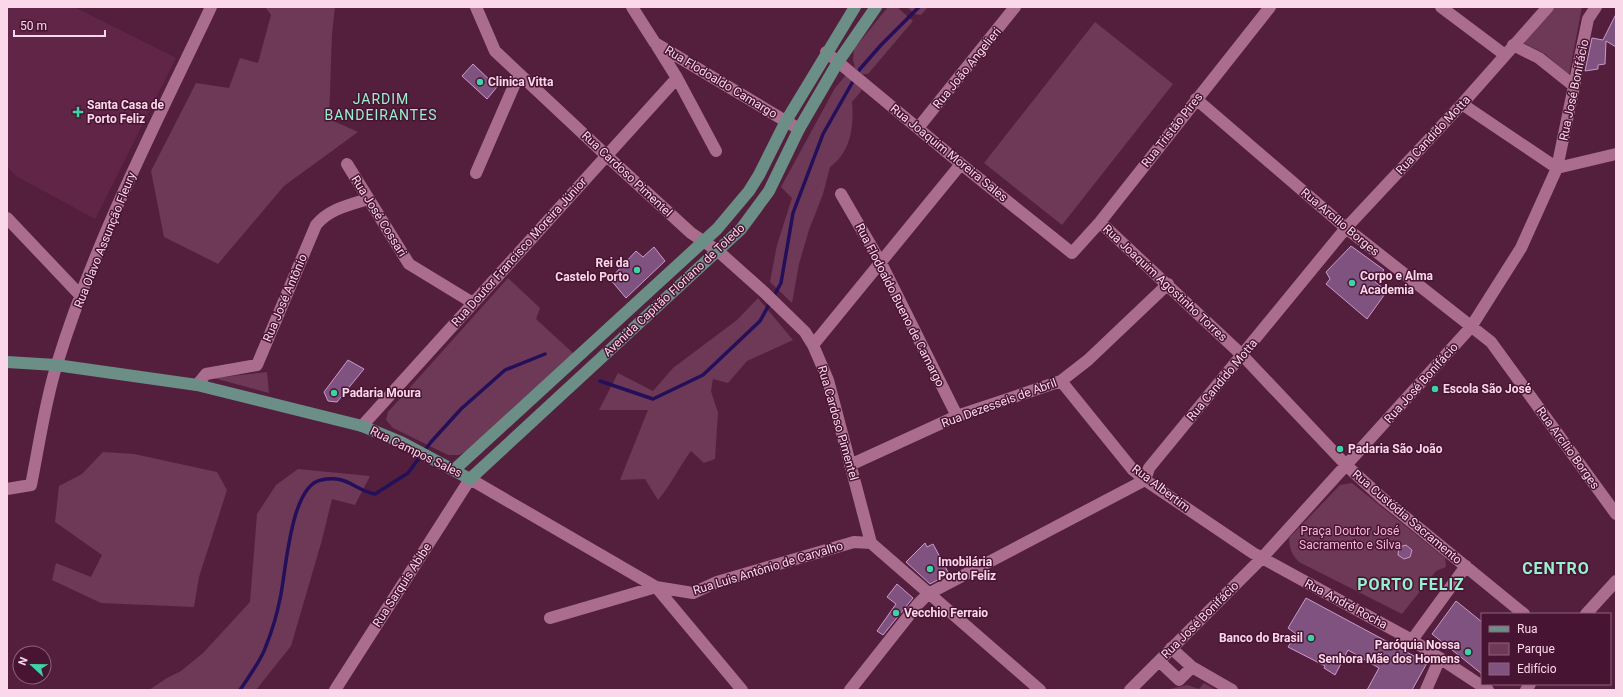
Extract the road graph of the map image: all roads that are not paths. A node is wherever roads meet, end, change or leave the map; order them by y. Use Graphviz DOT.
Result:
graph roads {
  1 [pos="211,7"];
  2 [pos="476,7"];
  3 [pos="632,7"];
  4 [pos="855,7"];
  5 [pos="876,7"];
  6 [pos="1015,7"];
  7 [pos="1270,7"];
  8 [pos="1441,7"];
  9 [pos="1548,7"];
  10 [pos="1596,7"];
  11 [pos="655,43"];
  12 [pos="1513,45"];
  13 [pos="826,52"];
  14 [pos="1505,55"];
  15 [pos="838,62"];
  16 [pos="519,74"];
  17 [pos="677,78"];
  18 [pos="1574,86"];
  19 [pos="1196,99"];
  20 [pos="1462,104"];
  21 [pos="786,121"];
  22 [pos="918,128"];
  23 [pos="800,129"];
  24 [pos="716,151"];
  25 [pos="1616,154"];
  26 [pos="607,156"];
  27 [pos="347,164"];
  28 [pos="961,164"];
  29 [pos="1557,168"];
  30 [pos="476,173"];
  31 [pos="841,194"];
  32 [pos="368,199"];
  33 [pos="8,220"];
  34 [pos="1100,222"];
  35 [pos="1346,228"];
  36 [pos="703,242"];
  37 [pos="718,251"];
  38 [pos="1072,252"];
  39 [pos="881,264"];
  40 [pos="1168,284"];
  41 [pos="81,296"];
  42 [pos="473,303"];
  43 [pos="623,316"];
  44 [pos="1471,327"];
  45 [pos="633,330"];
  46 [pos="813,345"];
  47 [pos="1243,356"];
  48 [pos="7,362"];
  49 [pos="56,365"];
  50 [pos="1061,381"];
  51 [pos="197,385"];
  52 [pos="957,416"];
  53 [pos="362,426"];
  54 [pos="850,464"];
  55 [pos="1346,466"];
  56 [pos="454,470"];
  57 [pos="470,479"];
  58 [pos="1145,480"];
  59 [pos="7,488"];
  60 [pos="1616,514"];
  61 [pos="871,543"];
  62 [pos="1262,558"];
  63 [pos="1466,566"];
  64 [pos="1616,581"];
  65 [pos="656,587"];
  66 [pos="928,594"];
  67 [pos="1523,613"];
  68 [pos="1587,613"];
  69 [pos="550,618"];
  70 [pos="1412,640"];
  71 [pos="1171,648"];
  72 [pos="1440,658"];
  73 [pos="1159,660"];
  74 [pos="1192,667"];
  75 [pos="335,690"];
  76 [pos="742,690"];
  77 [pos="850,690"];
  78 [pos="1040,690"];
  79 [pos="1130,690"];
  80 [pos="1232,690"];
  81 [pos="1426,690"];
  82 [pos="1488,690"];
  1 -- 41 [label="street, Rua Olavo Assunção Fleury"];
  2 -- 16 [label="street, Rua Cardoso Pimentel"];
  3 -- 11 [label="street, Rua Flodoaldo Camargo"];
  4 -- 13 [label="main road, Avenida Capitão Floriano de Toledo"];
  5 -- 15 [label="main road, Avenida Capitão Floriano de Toledo"];
  6 -- 22 [label="street, Rua João Angelieri"];
  7 -- 19 [label="street, Rua Tristão Pires"];
  8 -- 14 [label="street"];
  9 -- 12 [label="street, Rua Candido Motta"];
  10 -- 18 [label="street, Rua José Bonifácio"];
  11 -- 17 [label="street, Rua Flodoaldo Camargo"];
  11 -- 21 [label="street, Rua Flodoaldo Camargo"];
  12 -- 14 [label="street, Rua Candido Motta"];
  12 -- 18 [label="street"];
  13 -- 15 [label="street, Rua Joaquim Moreira Sales"];
  13 -- 21 [label="main road, Avenida Capitão Floriano de Toledo"];
  14 -- 20 [label="street, Rua Candido Motta"];
  15 -- 22 [label="street, Rua Joaquim Moreira Sales"];
  15 -- 23 [label="main road, Avenida Capitão Floriano de Toledo"];
  16 -- 26 [label="street, Rua Cardoso Pimentel"];
  16 -- 30 [label="street"];
  17 -- 24 [label="street, Rua Flodoaldo Camargo"];
  17 -- 26 [label="street, Rua Doutor Francisco Moreira Júnior"];
  18 -- 29 [label="street, Rua José Bonifácio"];
  19 -- 34 [label="street, Rua Tristão Pires"];
  19 -- 35 [label="street, Rua Arcílio Borges"];
  20 -- 29 [label="street"];
  20 -- 35 [label="street, Rua Candido Motta"];
  21 -- 23 [label="street, Rua Flodoaldo Camargo"];
  21 -- 36 [label="main road, Avenida Capitão Floriano de Toledo"];
  22 -- 28 [label="street, Rua Joaquim Moreira Sales"];
  23 -- 37 [label="main road, Avenida Capitão Floriano de Toledo"];
  25 -- 29 [label="street"];
  26 -- 36 [label="street, Rua Cardoso Pimentel"];
  26 -- 42 [label="street, Rua Doutor Francisco Moreira Júnior"];
  27 -- 32 [label="street, Rua José Cossari"];
  28 -- 38 [label="street, Rua Joaquim Moreira Sales"];
  28 -- 39 [label="street"];
  29 -- 44 [label="street, Rua José Bonifácio"];
  31 -- 39 [label="street, Rua Flodoaldo Bueno de Camargo"];
  32 -- 42 [label="street, Rua José Cossari"];
  32 -- 51 [label="street, Rua José Antônio"];
  33 -- 41 [label="street"];
  34 -- 38 [label="street, Rua Tristão Pires"];
  34 -- 40 [label="street, Rua Joaquim Agostinho Torres"];
  35 -- 44 [label="street, Rua Arcílio Borges"];
  35 -- 47 [label="street, Rua Candido Motta"];
  36 -- 37 [label="street, Rua Cardoso Pimentel"];
  36 -- 43 [label="main road, Avenida Capitão Floriano de Toledo"];
  37 -- 45 [label="main road, Avenida Capitão Floriano de Toledo"];
  37 -- 46 [label="street, Rua Cardoso Pimentel"];
  39 -- 46 [label="street"];
  39 -- 52 [label="street, Rua Flodoaldo Bueno de Camargo"];
  40 -- 47 [label="street, Rua Joaquim Agostinho Torres"];
  40 -- 50 [label="street, Rua Dezesseis de Abril"];
  41 -- 49 [label="street, Rua Olavo Assunção Fleury"];
  42 -- 53 [label="street, Rua Doutor Francisco Moreira Júnior"];
  43 -- 45 [label="main road"];
  43 -- 56 [label="main road, Avenida Capitão Floriano de Toledo"];
  44 -- 55 [label="street, Rua José Bonifácio"];
  44 -- 60 [label="street, Rua Arcílio Borges"];
  45 -- 57 [label="main road, Avenida Capitão Floriano de Toledo"];
  46 -- 54 [label="street, Rua Cardoso Pimentel"];
  47 -- 55 [label="street, Rua Joaquim Agostinho Torres"];
  47 -- 58 [label="street, Rua Candido Motta"];
  48 -- 49 [label="main road, Rua Campos Sales"];
  49 -- 51 [label="main road, Rua Campos Sales"];
  49 -- 59 [label="street, Rua Olavo Assunção Fleury"];
  50 -- 52 [label="street, Rua Dezesseis de Abril"];
  50 -- 58 [label="street, Rua Albertim"];
  51 -- 53 [label="main road, Rua Campos Sales"];
  52 -- 54 [label="street, Rua Dezesseis de Abril"];
  53 -- 56 [label="main road, Rua Campos Sales"];
  54 -- 61 [label="street, Rua Cardoso Pimentel"];
  55 -- 62 [label="street, Rua José Bonifácio"];
  55 -- 63 [label="street, Rua Custódia Sacramento"];
  56 -- 57 [label="main road, Rua Campos Sales"];
  57 -- 65 [label="street, Rua Campos Sales"];
  57 -- 75 [label="street, Rua Sarquis Abibe"];
  58 -- 62 [label="street, Rua Albertim"];
  58 -- 66 [label="street"];
  61 -- 65 [label="street, Rua Luis Antônio de Carvalho"];
  61 -- 66 [label="street"];
  62 -- 70 [label="street, Rua André Rocha"];
  62 -- 71 [label="street, Rua José Bonifácio"];
  63 -- 67 [label="street, Rua Custódia Sacramento"];
  63 -- 70 [label="street"];
  64 -- 68 [label="street"];
  65 -- 69 [label="street, Rua Luis Antônio de Carvalho"];
  65 -- 76 [label="street"];
  66 -- 77 [label="street"];
  66 -- 78 [label="street"];
  70 -- 72 [label="street, Rua André Rocha"];
  71 -- 73 [label="street, Rua José Bonifácio"];
  71 -- 74 [label="street"];
  72 -- 81 [label="street"];
  72 -- 82 [label="street, Rua André Rocha"];
  73 -- 74 [label="street"];
  73 -- 79 [label="street, Rua José Bonifácio"];
  74 -- 80 [label="street"];
}
